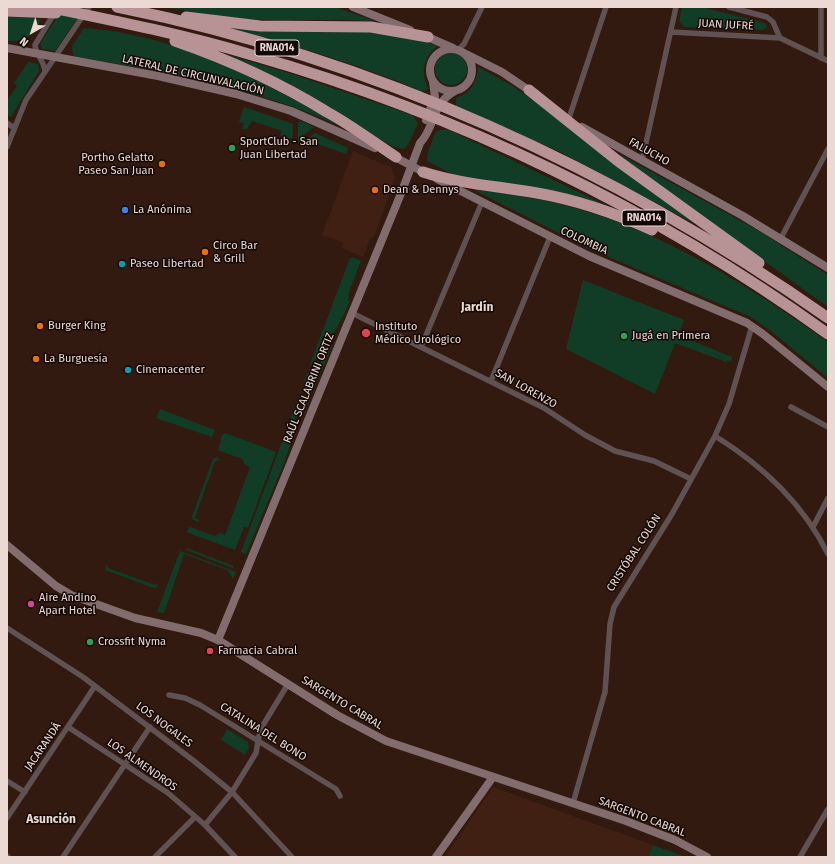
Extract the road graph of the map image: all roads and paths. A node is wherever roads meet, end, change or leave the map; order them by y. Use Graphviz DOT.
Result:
graph roads {
  1 [pos="48,7"];
  2 [pos="59,7"];
  3 [pos="117,7"];
  4 [pos="482,7"];
  5 [pos="606,7"];
  6 [pos="676,7"];
  7 [pos="729,7"];
  8 [pos="821,7"];
  9 [pos="354,8"];
  10 [pos="132,10"];
  11 [pos="7,11"];
  12 [pos="87,11"];
  13 [pos="136,25"];
  14 [pos="670,32"];
  15 [pos="428,38"];
  16 [pos="780,38"];
  17 [pos="7,48"];
  18 [pos="458,50"];
  19 [pos="37,53"];
  20 [pos="56,57"];
  21 [pos="821,58"];
  22 [pos="828,61"];
  23 [pos="45,71"];
  24 [pos="433,82"];
  25 [pos="529,90"];
  26 [pos="455,91"];
  27 [pos="568,118"];
  28 [pos="7,123"];
  29 [pos="14,128"];
  30 [pos="420,143"];
  31 [pos="7,147"];
  32 [pos="828,150"];
  33 [pos="396,157"];
  34 [pos="642,161"];
  35 [pos="411,165"];
  36 [pos="423,172"];
  37 [pos="482,202"];
  38 [pos="550,237"];
  39 [pos="782,238"];
  40 [pos="703,252"];
  41 [pos="828,268"];
  42 [pos="352,313"];
  43 [pos="828,317"];
  44 [pos="752,326"];
  45 [pos="828,334"];
  46 [pos="422,347"];
  47 [pos="491,381"];
  48 [pos="828,387"];
  49 [pos="791,407"];
  50 [pos="828,427"];
  51 [pos="715,436"];
  52 [pos="691,479"];
  53 [pos="828,498"];
  54 [pos="813,527"];
  55 [pos="7,545"];
  56 [pos="828,554"];
  57 [pos="7,628"];
  58 [pos="218,640"];
  59 [pos="288,684"];
  60 [pos="95,686"];
  61 [pos="169,695"];
  62 [pos="68,727"];
  63 [pos="150,727"];
  64 [pos="257,741"];
  65 [pos="125,764"];
  66 [pos="493,777"];
  67 [pos="7,781"];
  68 [pos="24,792"];
  69 [pos="232,792"];
  70 [pos="340,796"];
  71 [pos="573,803"];
  72 [pos="828,808"];
  73 [pos="826,816"];
  74 [pos="195,817"];
  75 [pos="7,818"];
  76 [pos="205,826"];
  77 [pos="63,857"];
  78 [pos="155,857"];
  79 [pos="235,857"];
  80 [pos="292,857"];
  81 [pos="436,857"];
  82 [pos="707,857"];
  83 [pos="800,857"];
  1 -- 12 [label="highway, RNA014"];
  2 -- 19 [label="street"];
  3 -- 10 [label="highway, RNA014"];
  4 -- 18 [label="street"];
  5 -- 27 [label="street"];
  6 -- 14 [label="street"];
  7 -- 16 [label="street, JUAN JUFRÉ"];
  8 -- 21 [label="street"];
  9 -- 15 [label="street, FALUCHO"];
  10 -- 15 [label="highway"];
  10 -- 43 [label="highway, RNA014"];
  11 -- 12 [label="highway"];
  12 -- 13 [label="highway, RNA014"];
  12 -- 20 [label="street"];
  13 -- 33 [label="highway"];
  13 -- 40 [label="highway, RNA014"];
  14 -- 16 [label="street, JUAN JUFRÉ"];
  14 -- 34 [label="street"];
  15 -- 18 [label="street, FALUCHO"];
  16 -- 21 [label="street, JUAN JUFRÉ"];
  17 -- 19 [label="street, LATERAL DE CIRCUNVALACIÓN"];
  18 -- 24 [label="street"];
  18 -- 25 [label="street, FALUCHO"];
  18 -- 26 [label="street"];
  19 -- 20 [label="street, LATERAL DE CIRCUNVALACIÓN"];
  19 -- 23 [label="street"];
  20 -- 23 [label="street"];
  20 -- 33 [label="street, LATERAL DE CIRCUNVALACIÓN"];
  21 -- 22 [label="street, JUAN JUFRÉ"];
  23 -- 29 [label="street"];
  24 -- 26 [label="street"];
  24 -- 30 [label="street, RAÚL SCALABRINI ORTIZ"];
  25 -- 27 [label="street, FALUCHO"];
  25 -- 43 [label="highway"];
  26 -- 30 [label="street, RAÚL SCALABRINI ORTIZ"];
  27 -- 34 [label="street, FALUCHO"];
  28 -- 29 [label="street"];
  29 -- 31 [label="street"];
  30 -- 35 [label="street, RAÚL SCALABRINI ORTIZ"];
  32 -- 39 [label="street"];
  33 -- 35 [label="street, LATERAL DE CIRCUNVALACIÓN"];
  34 -- 39 [label="street, FALUCHO"];
  35 -- 36 [label="street, COLOMBIA"];
  35 -- 42 [label="street, RAÚL SCALABRINI ORTIZ"];
  36 -- 37 [label="street, COLOMBIA"];
  36 -- 40 [label="highway"];
  37 -- 38 [label="street, COLOMBIA"];
  37 -- 46 [label="street"];
  38 -- 44 [label="street, COLOMBIA"];
  38 -- 47 [label="street"];
  39 -- 41 [label="street, FALUCHO"];
  40 -- 45 [label="highway, RNA014"];
  42 -- 46 [label="street, SAN LORENZO"];
  42 -- 58 [label="street, RAÚL SCALABRINI ORTIZ"];
  44 -- 48 [label="street"];
  44 -- 51 [label="street, CRISTÓBAL COLÓN"];
  46 -- 47 [label="street, SAN LORENZO"];
  47 -- 52 [label="street, SAN LORENZO"];
  49 -- 50 [label="street"];
  51 -- 52 [label="street, CRISTÓBAL COLÓN"];
  51 -- 54 [label="street"];
  52 -- 71 [label="street, CRISTÓBAL COLÓN"];
  53 -- 54 [label="street"];
  54 -- 56 [label="street"];
  55 -- 58 [label="street, SARGENTO CABRAL"];
  57 -- 60 [label="street, LOS NOGALES"];
  58 -- 59 [label="street, SARGENTO CABRAL"];
  59 -- 64 [label="street"];
  59 -- 66 [label="street, SARGENTO CABRAL"];
  60 -- 62 [label="street, JACARANDÁ"];
  60 -- 63 [label="street, LOS NOGALES"];
  61 -- 64 [label="street, CATALINA DEL BONO"];
  62 -- 65 [label="street, LOS ALMENDROS"];
  62 -- 68 [label="street, JACARANDÁ"];
  63 -- 65 [label="street"];
  63 -- 69 [label="street, LOS NOGALES"];
  64 -- 69 [label="street"];
  64 -- 70 [label="street, CATALINA DEL BONO"];
  65 -- 74 [label="street, LOS ALMENDROS"];
  65 -- 77 [label="street"];
  66 -- 71 [label="street, SARGENTO CABRAL"];
  66 -- 81 [label="street"];
  67 -- 68 [label="street"];
  68 -- 75 [label="street, JACARANDÁ"];
  69 -- 76 [label="street"];
  69 -- 80 [label="street, LOS NOGALES"];
  71 -- 82 [label="street, SARGENTO CABRAL"];
  72 -- 73 [label="street"];
  73 -- 83 [label="street"];
  74 -- 76 [label="street, LOS ALMENDROS"];
  74 -- 78 [label="street"];
  76 -- 79 [label="street, LOS ALMENDROS"];
}
